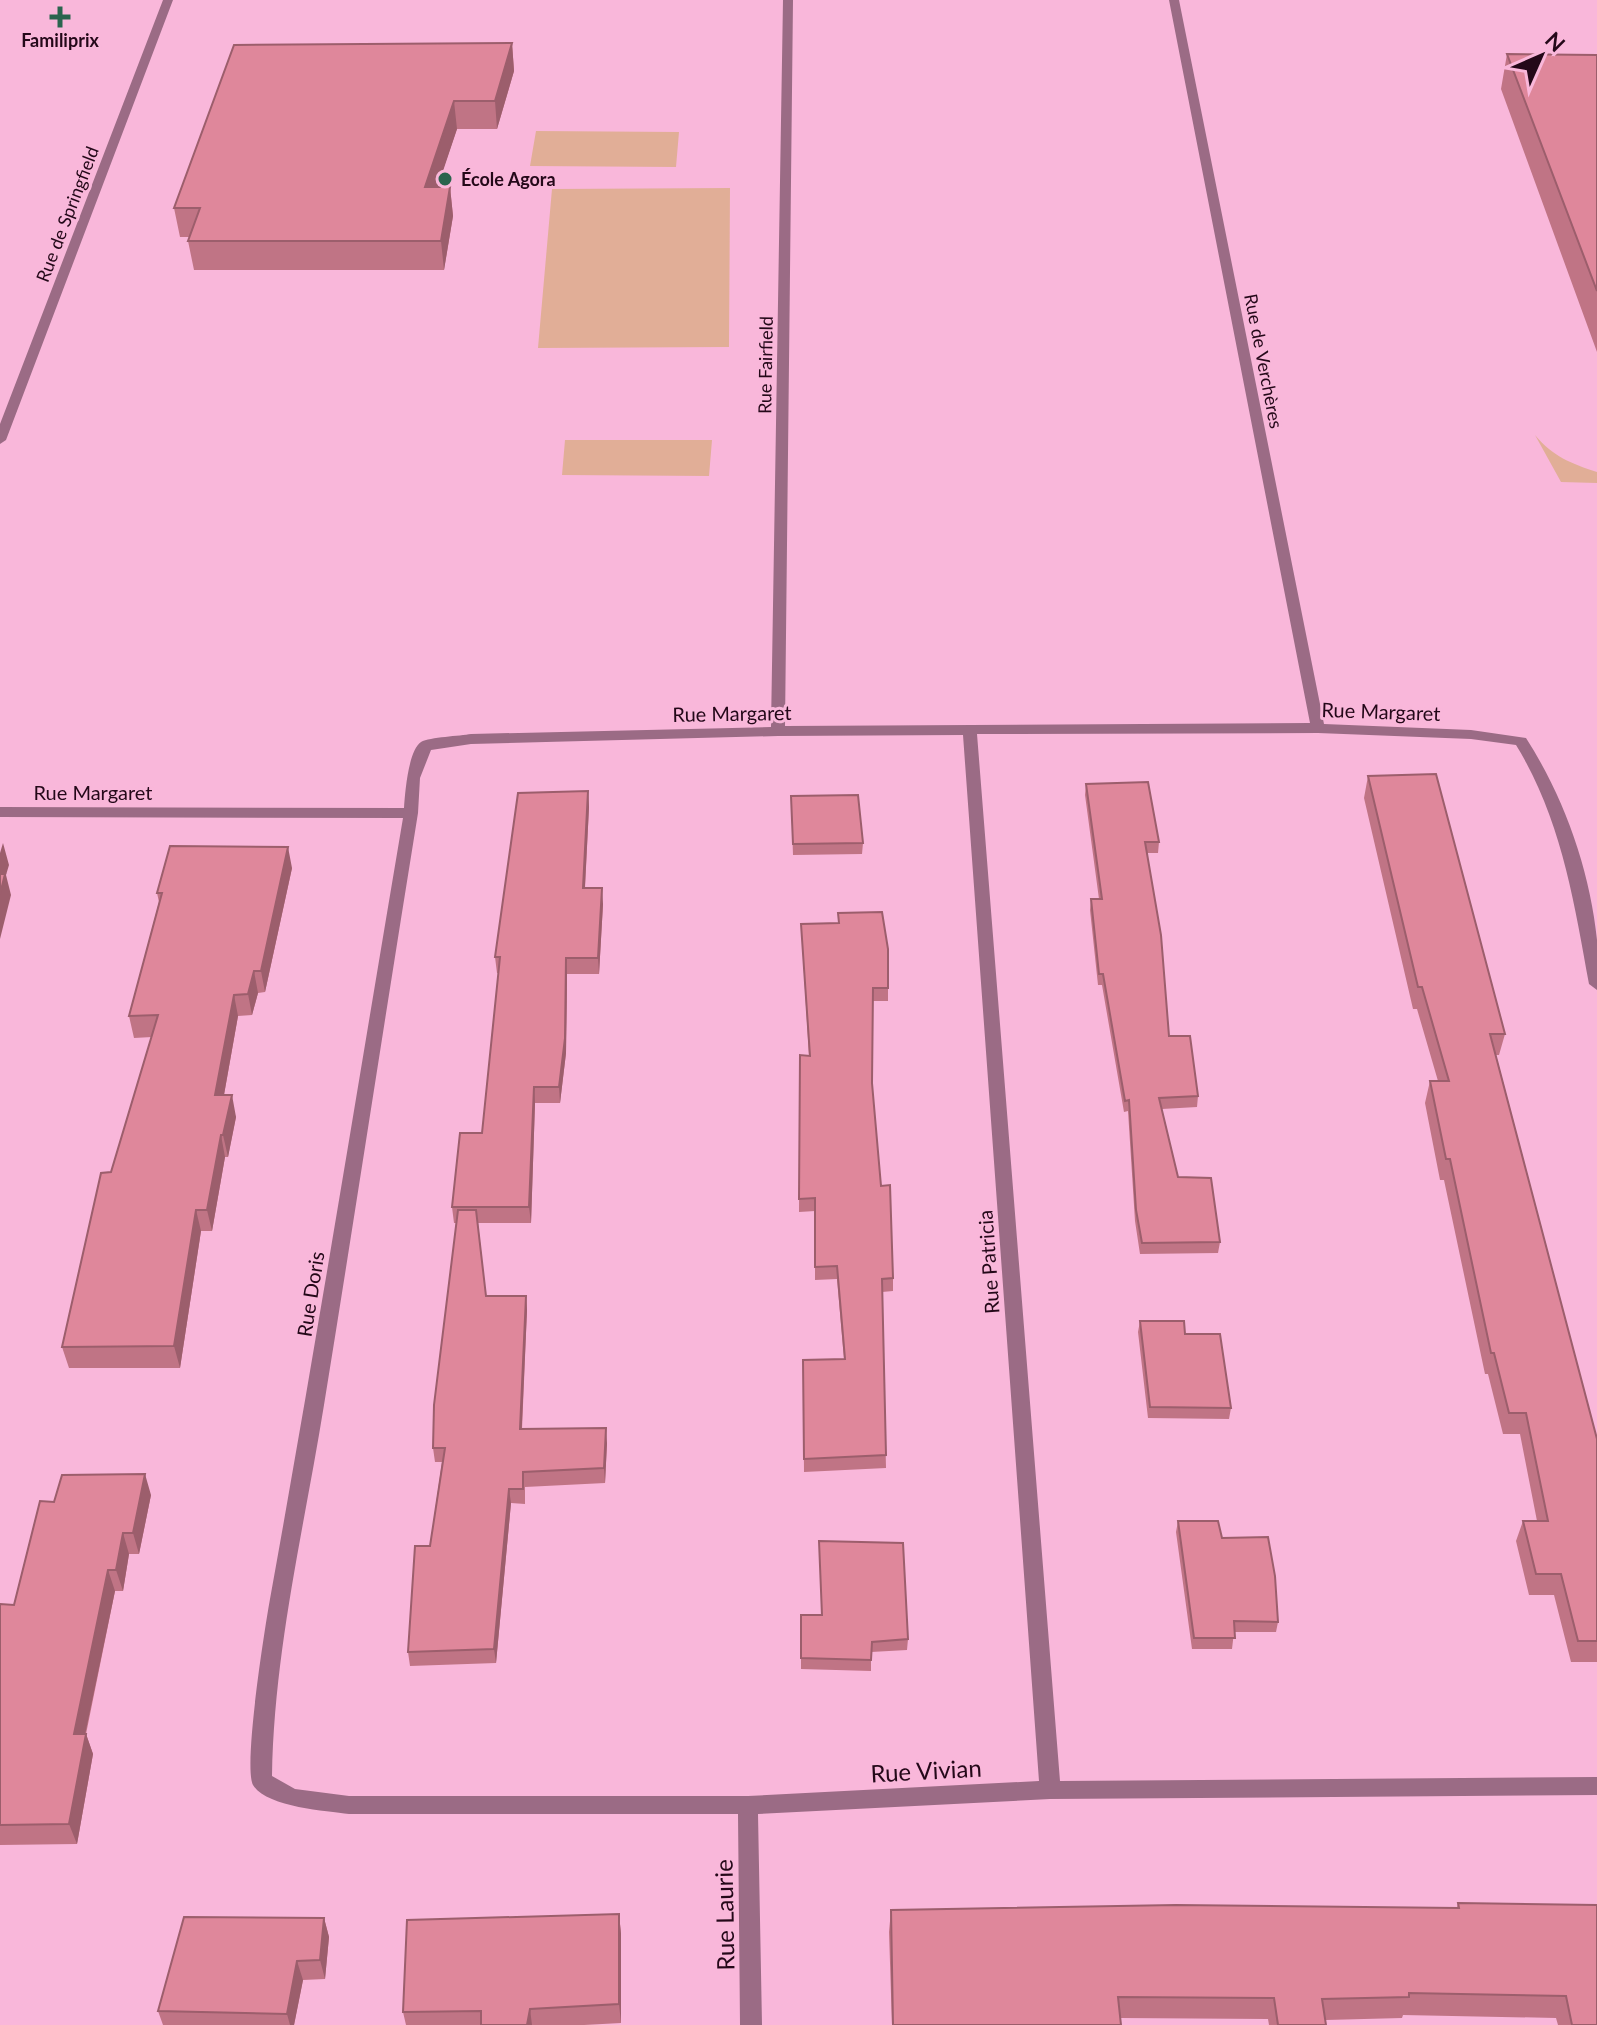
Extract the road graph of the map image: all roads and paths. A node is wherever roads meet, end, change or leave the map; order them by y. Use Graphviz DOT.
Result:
graph roads {
  1 [pos="168,0"];
  2 [pos="788,0"];
  3 [pos="1174,0"];
  4 [pos="0,440"];
  5 [pos="1318,728"];
  6 [pos="778,731"];
  7 [pos="970,732"];
  8 [pos="0,812"];
  9 [pos="411,813"];
  10 [pos="1597,984"];
  11 [pos="262,1781"];
  12 [pos="1597,1786"];
  13 [pos="1050,1790"];
  14 [pos="748,1805"];
  15 [pos="751,2025"];
  1 -- 4 [label="street, Rue de Springfield"];
  2 -- 6 [label="street, Rue Fairfield"];
  3 -- 5 [label="street, Rue de Verchères"];
  5 -- 7 [label="street, Rue Margaret"];
  5 -- 10 [label="street, Rue Margaret"];
  6 -- 7 [label="street, Rue Margaret"];
  6 -- 9 [label="street, Rue Margaret"];
  7 -- 13 [label="street, Rue Patricia"];
  8 -- 9 [label="street, Rue Margaret"];
  9 -- 11 [label="street, Rue Doris"];
  11 -- 14 [label="street, Rue Vivian"];
  12 -- 13 [label="street, Rue Vivian"];
  13 -- 14 [label="street, Rue Vivian"];
  14 -- 15 [label="street, Rue Laurie"];
}
